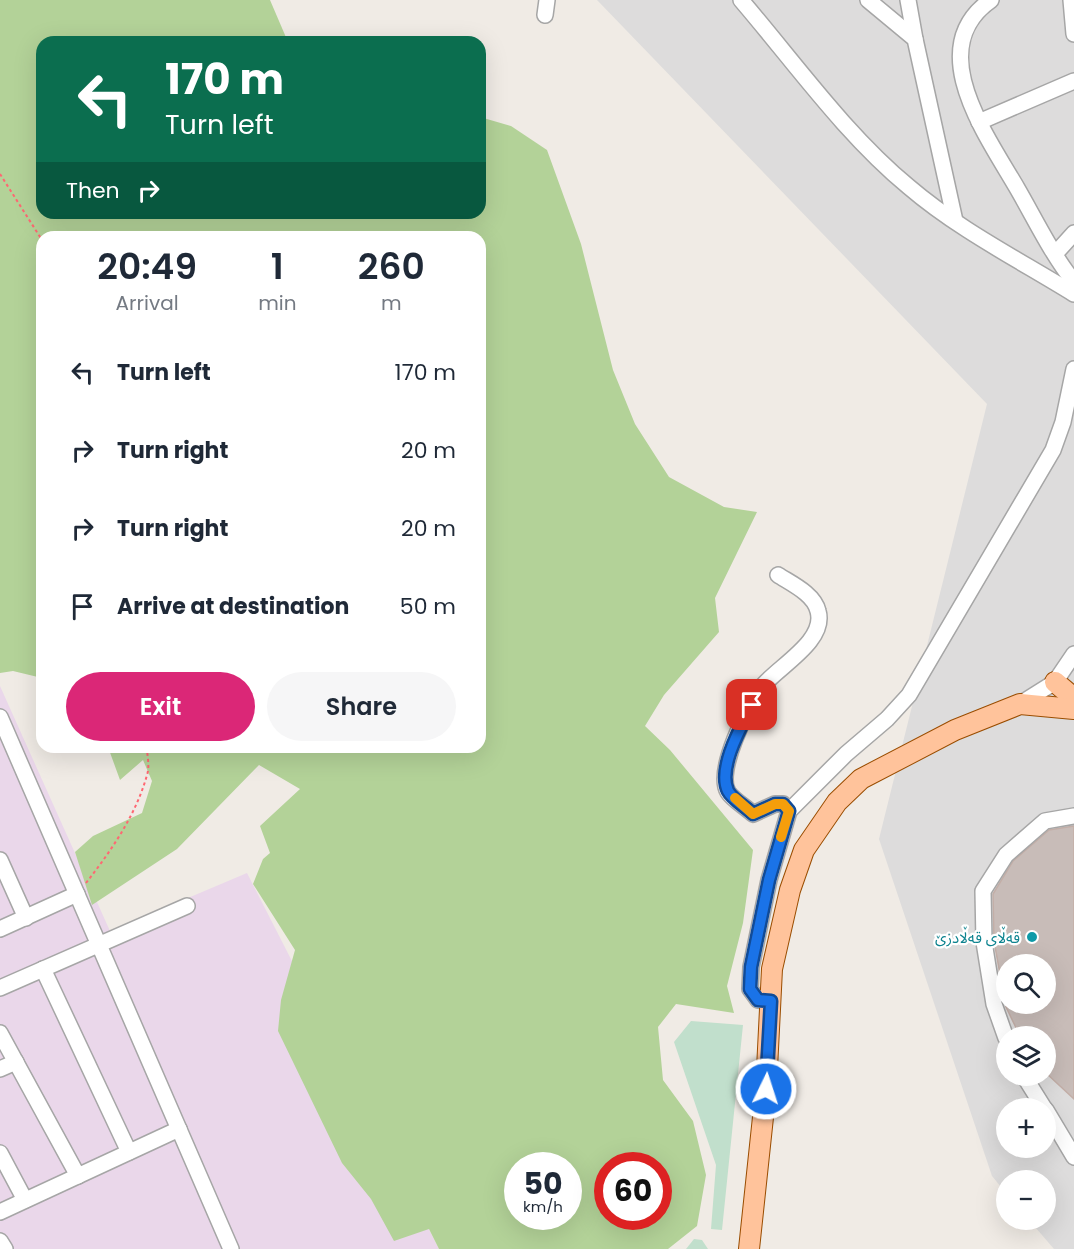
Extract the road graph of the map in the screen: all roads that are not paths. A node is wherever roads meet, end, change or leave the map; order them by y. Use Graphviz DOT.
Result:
graph roads {
  1 [pos="741,0"];
  2 [pos="868,0"];
  3 [pos="908,0"];
  4 [pos="991,0"];
  5 [pos="1071,0"];
  6 [pos="1074,34"];
  7 [pos="915,39"];
  8 [pos="1074,81"];
  9 [pos="979,123"];
  10 [pos="955,221"];
  11 [pos="1074,233"];
  12 [pos="1055,254"];
  13 [pos="1074,282"];
  14 [pos="1074,294"];
  15 [pos="1074,369"];
  16 [pos="778,575"];
  17 [pos="1074,654"];
  18 [pos="1055,682"];
  19 [pos="1074,698"];
  20 [pos="1020,704"];
  21 [pos="1074,709"];
  22 [pos="0,717"];
  23 [pos="789,811"];
  24 [pos="1074,816"];
  25 [pos="0,860"];
  26 [pos="77,894"];
  27 [pos="187,906"];
  28 [pos="26,918"];
  29 [pos="0,929"];
  30 [pos="98,945"];
  31 [pos="44,969"];
  32 [pos="0,988"];
  33 [pos="771,1001"];
  34 [pos="1002,1026"];
  35 [pos="0,1033"];
  36 [pos="16,1062"];
  37 [pos="0,1069"];
  38 [pos="1056,1127"];
  39 [pos="179,1129"];
  40 [pos="0,1152"];
  41 [pos="129,1152"];
  42 [pos="1074,1157"];
  43 [pos="78,1176"];
  44 [pos="25,1200"];
  45 [pos="0,1212"];
  46 [pos="0,1241"];
  47 [pos="5,1249"];
  48 [pos="231,1249"];
  49 [pos="749,1249"];
  1 -- 10 [label="street"];
  2 -- 7 [label="street"];
  3 -- 7 [label="street"];
  4 -- 9 [label="street"];
  5 -- 6 [label="street"];
  7 -- 10 [label="street"];
  8 -- 9 [label="street"];
  9 -- 12 [label="street"];
  10 -- 14 [label="street"];
  11 -- 12 [label="street"];
  12 -- 13 [label="street"];
  15 -- 23 [label="street"];
  16 -- 23 [label="street"];
  17 -- 18 [label="street"];
  18 -- 19 [label="main road"];
  18 -- 20 [label="street"];
  20 -- 21 [label="main road"];
  20 -- 33 [label="main road"];
  22 -- 26 [label="street"];
  23 -- 33 [label="street"];
  24 -- 34 [label="street"];
  25 -- 28 [label="street"];
  26 -- 28 [label="street"];
  26 -- 30 [label="street"];
  27 -- 30 [label="street"];
  28 -- 29 [label="street"];
  30 -- 31 [label="street"];
  30 -- 39 [label="street"];
  31 -- 32 [label="street"];
  31 -- 41 [label="street"];
  33 -- 49 [label="main road"];
  35 -- 36 [label="street"];
  36 -- 37 [label="street"];
  36 -- 43 [label="street"];
  38 -- 42 [label="street"];
  39 -- 41 [label="street"];
  39 -- 48 [label="street"];
  40 -- 44 [label="street"];
  41 -- 43 [label="street"];
  43 -- 44 [label="street"];
  44 -- 45 [label="street"];
  46 -- 47 [label="street"];
}
